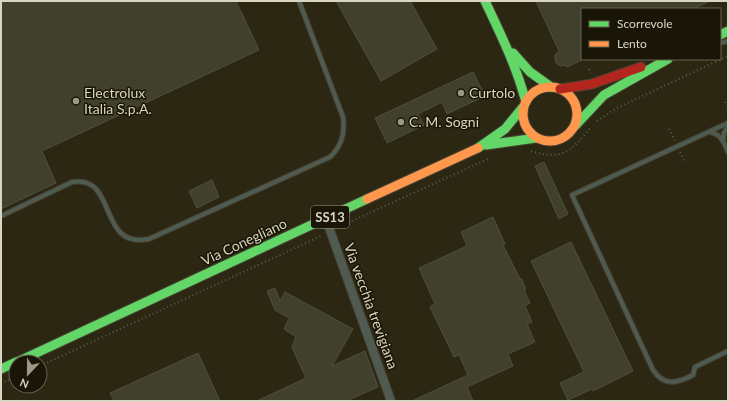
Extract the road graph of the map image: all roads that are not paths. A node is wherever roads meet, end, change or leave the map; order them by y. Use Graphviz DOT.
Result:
graph roads {
  1 [pos="298,1"];
  2 [pos="485,1"];
  3 [pos="507,47"];
  4 [pos="661,60"];
  5 [pos="666,60"];
  6 [pos="555,88"];
  7 [pos="524,104"];
  8 [pos="728,124"];
  9 [pos="575,126"];
  10 [pos="707,132"];
  11 [pos="536,138"];
  12 [pos="723,141"];
  13 [pos="482,146"];
  14 [pos="728,152"];
  15 [pos="1,216"];
  16 [pos="326,219"];
  17 [pos="33,354"];
  18 [pos="727,354"];
  19 [pos="392,401"];
  1 -- 15 [label="lane"];
  2 -- 3 [label="main road"];
  3 -- 6 [label="main road"];
  3 -- 7 [label="main road"];
  4 -- 6 [label="main road"];
  5 -- 9 [label="main road"];
  6 -- 7 [label="main road"];
  6 -- 9 [label="main road"];
  7 -- 11 [label="main road"];
  7 -- 13 [label="main road, Via Conegliano / SS13"];
  8 -- 10 [label="lane"];
  8 -- 12 [label="lane"];
  9 -- 11 [label="main road"];
  10 -- 12 [label="lane"];
  10 -- 18 [label="lane"];
  11 -- 13 [label="main road, Via Conegliano / SS13"];
  12 -- 14 [label="lane"];
  13 -- 16 [label="main road, Via Conegliano / SS13"];
  16 -- 17 [label="main road, Via Conegliano / SS13"];
  16 -- 19 [label="street, Via vecchia trevigiana"];
}
